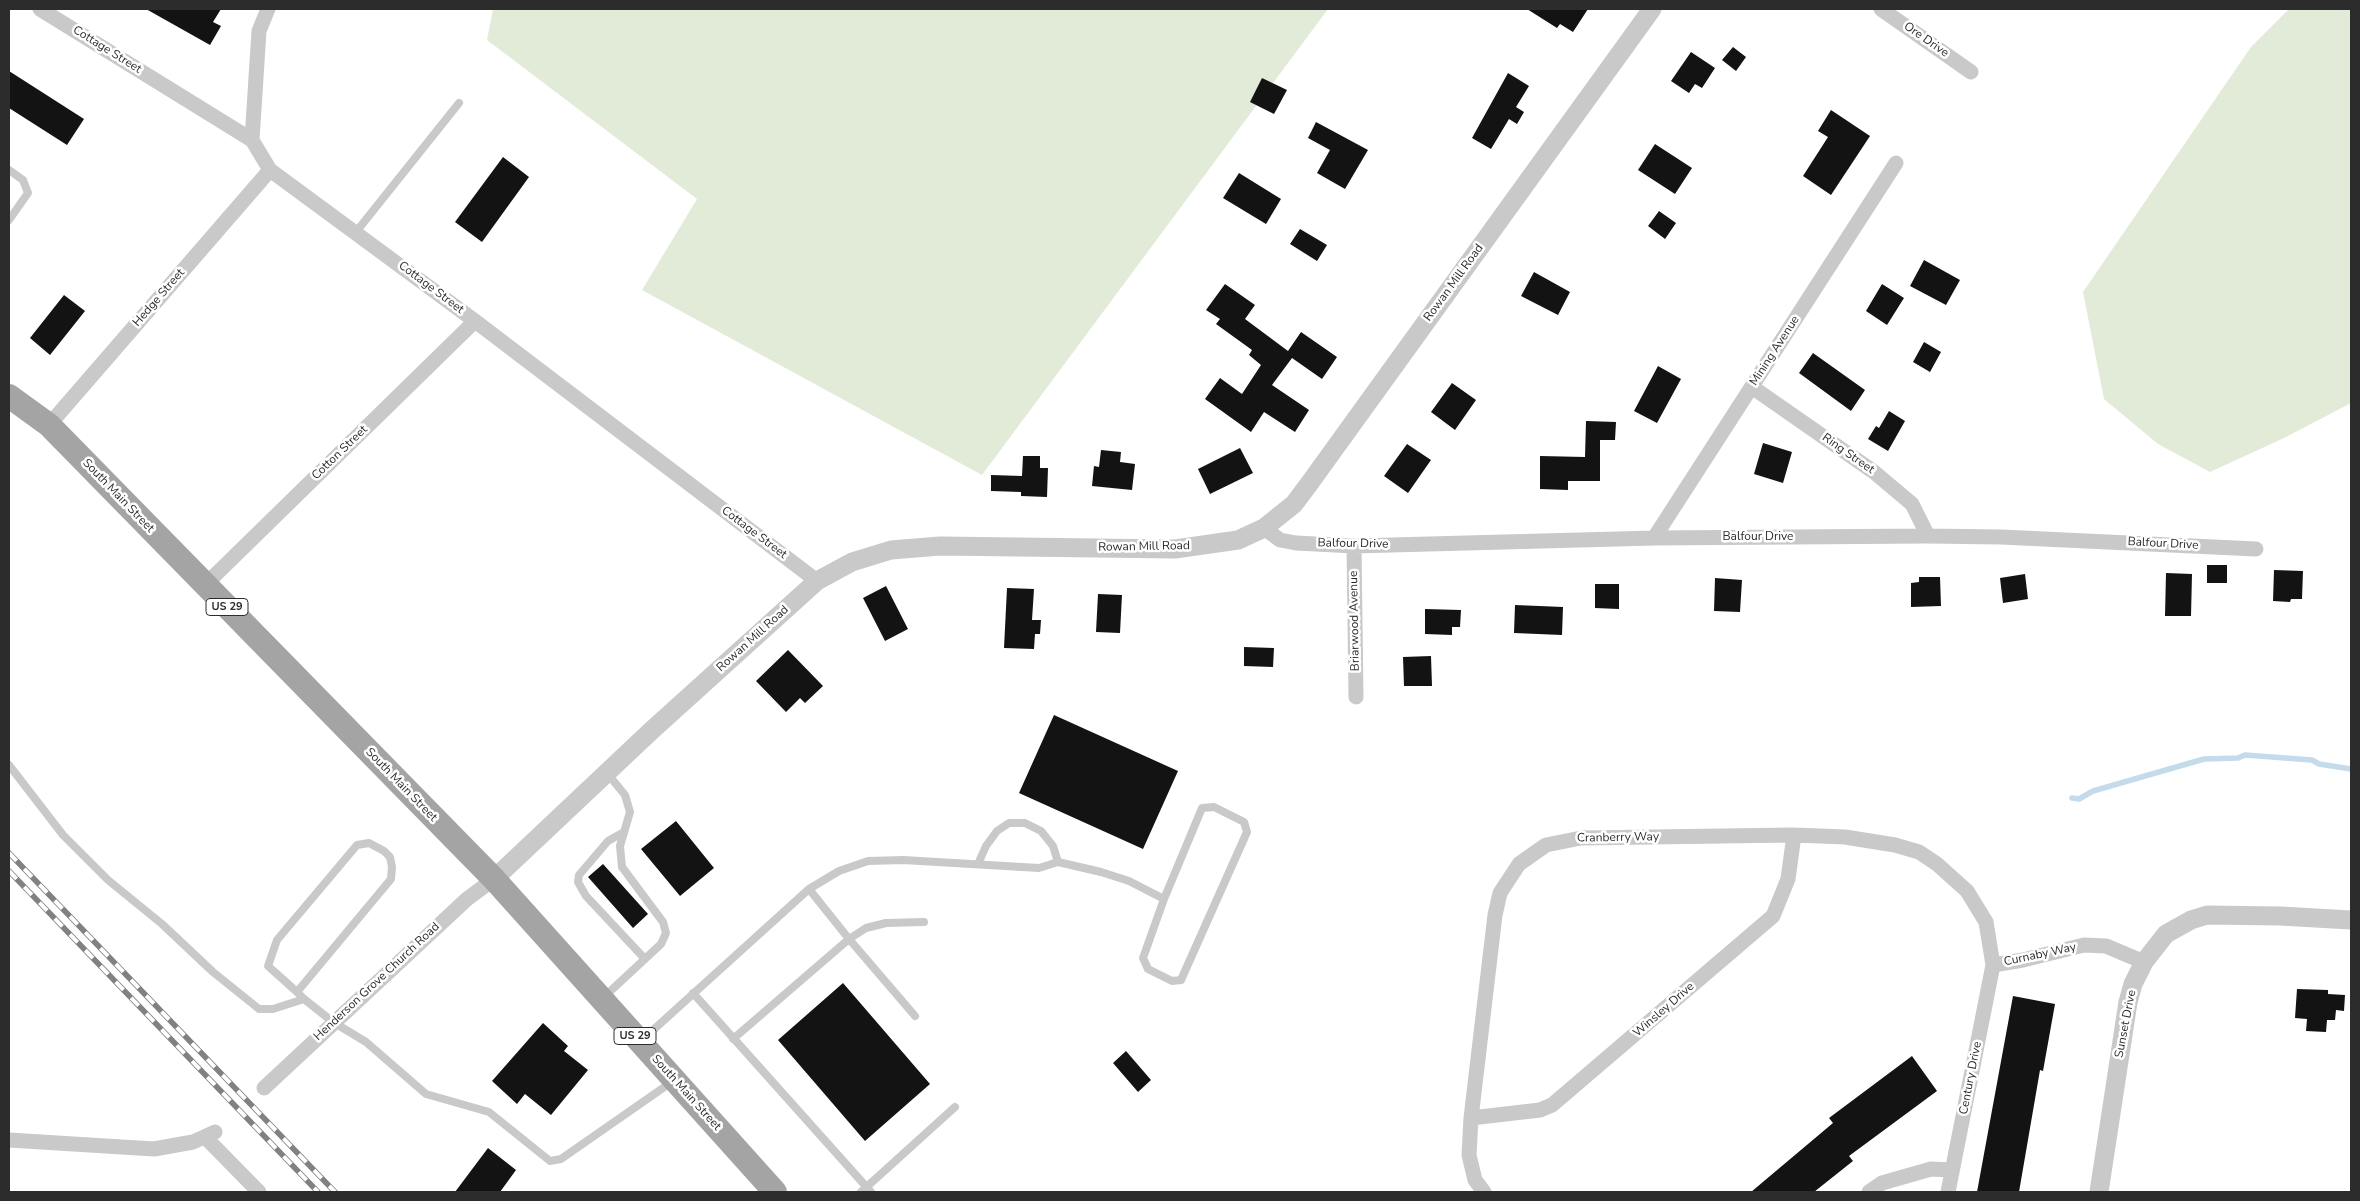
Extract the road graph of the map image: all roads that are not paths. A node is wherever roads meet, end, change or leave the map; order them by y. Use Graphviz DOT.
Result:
graph roads {
  1 [pos="40,9"];
  2 [pos="268,9"];
  3 [pos="1652,9"];
  4 [pos="1881,9"];
  5 [pos="1970,72"];
  6 [pos="459,103"];
  7 [pos="252,140"];
  8 [pos="1896,163"];
  9 [pos="9,170"];
  10 [pos="270,170"];
  11 [pos="9,220"];
  12 [pos="356,232"];
  13 [pos="475,322"];
  14 [pos="1752,387"];
  15 [pos="9,396"];
  16 [pos="49,426"];
  17 [pos="1264,528"];
  18 [pos="1928,536"];
  19 [pos="1654,538"];
  20 [pos="1354,546"];
  21 [pos="2256,549"];
  22 [pos="817,580"];
  23 [pos="205,585"];
  24 [pos="1356,697"];
  25 [pos="9,765"];
  26 [pos="607,773"];
  27 [pos="624,832"];
  28 [pos="1794,835"];
  29 [pos="1058,862"];
  30 [pos="978,864"];
  31 [pos="494,879"];
  32 [pos="809,889"];
  33 [pos="1164,899"];
  34 [pos="2351,920"];
  35 [pos="924,922"];
  36 [pos="849,939"];
  37 [pos="645,959"];
  38 [pos="2144,962"];
  39 [pos="1993,965"];
  40 [pos="297,992"];
  41 [pos="693,993"];
  42 [pos="304,999"];
  43 [pos="602,999"];
  44 [pos="916,1016"];
  45 [pos="333,1022"];
  46 [pos="733,1039"];
  47 [pos="640,1042"];
  48 [pos="675,1080"];
  49 [pos="264,1088"];
  50 [pos="955,1107"];
  51 [pos="1471,1118"];
  52 [pos="9,1140"];
  53 [pos="1952,1170"];
  54 [pos="866,1191"];
  55 [pos="259,1192"];
  56 [pos="775,1192"];
  57 [pos="1484,1192"];
  58 [pos="1869,1192"];
  59 [pos="1948,1192"];
  60 [pos="2099,1192"];
  1 -- 7 [label="street, Cottage Street"];
  2 -- 7 [label="street"];
  3 -- 17 [label="street, Rowan Mill Road"];
  4 -- 5 [label="street, Ore Drive"];
  6 -- 12 [label="lane"];
  7 -- 10 [label="street, Cottage Street"];
  8 -- 14 [label="street, Mining Avenue"];
  9 -- 11 [label="lane"];
  10 -- 12 [label="street, Cottage Street"];
  10 -- 16 [label="street, Hedge Street"];
  12 -- 13 [label="street, Cottage Street"];
  13 -- 22 [label="street, Cottage Street"];
  13 -- 23 [label="street, Cotton Street"];
  14 -- 18 [label="street, Ring Street"];
  14 -- 19 [label="street, Mining Avenue"];
  15 -- 16 [label="main road, South Main Street / US 29"];
  16 -- 23 [label="main road, South Main Street / US 29"];
  17 -- 20 [label="street, Balfour Drive"];
  17 -- 22 [label="street, Rowan Mill Road"];
  18 -- 19 [label="street, Balfour Drive"];
  18 -- 21 [label="street, Balfour Drive"];
  19 -- 20 [label="street, Balfour Drive"];
  20 -- 24 [label="street, Briarwood Avenue"];
  22 -- 26 [label="street, Rowan Mill Road"];
  23 -- 31 [label="main road, South Main Street / US 29"];
  25 -- 42 [label="lane"];
  26 -- 27 [label="lane"];
  26 -- 31 [label="street, Rowan Mill Road"];
  27 -- 37 [label="lane"];
  27 -- 37 [label="lane"];
  28 -- 39 [label="street, Cranberry Way"];
  28 -- 51 [label="street, Winsley Drive"];
  28 -- 51 [label="street, Cranberry Way"];
  29 -- 30 [label="lane"];
  29 -- 30 [label="lane"];
  29 -- 33 [label="lane"];
  30 -- 32 [label="lane"];
  31 -- 43 [label="main road, South Main Street / US 29"];
  31 -- 45 [label="street, Henderson Grove Church Road"];
  32 -- 36 [label="lane"];
  32 -- 41 [label="lane"];
  33 -- 33 [label="lane"];
  34 -- 38 [label="street, Sunset Drive"];
  35 -- 36 [label="lane"];
  36 -- 44 [label="lane"];
  36 -- 46 [label="lane"];
  37 -- 43 [label="lane"];
  38 -- 39 [label="street, Curnaby Way"];
  38 -- 60 [label="street, Sunset Drive"];
  39 -- 53 [label="street, Century Drive"];
  40 -- 40 [label="lane"];
  40 -- 42 [label="lane"];
  41 -- 46 [label="lane"];
  41 -- 47 [label="lane"];
  42 -- 45 [label="lane"];
  43 -- 47 [label="main road, South Main Street / US 29"];
  45 -- 48 [label="lane"];
  45 -- 49 [label="street, Henderson Grove Church Road"];
  46 -- 54 [label="lane"];
  47 -- 48 [label="main road, South Main Street / US 29"];
  48 -- 56 [label="main road, South Main Street / US 29"];
  50 -- 54 [label="lane"];
  51 -- 57 [label="street, Cranberry Way"];
  52 -- 55 [label="street"];
  53 -- 58 [label="street"];
  53 -- 59 [label="street, Century Drive"];
}
